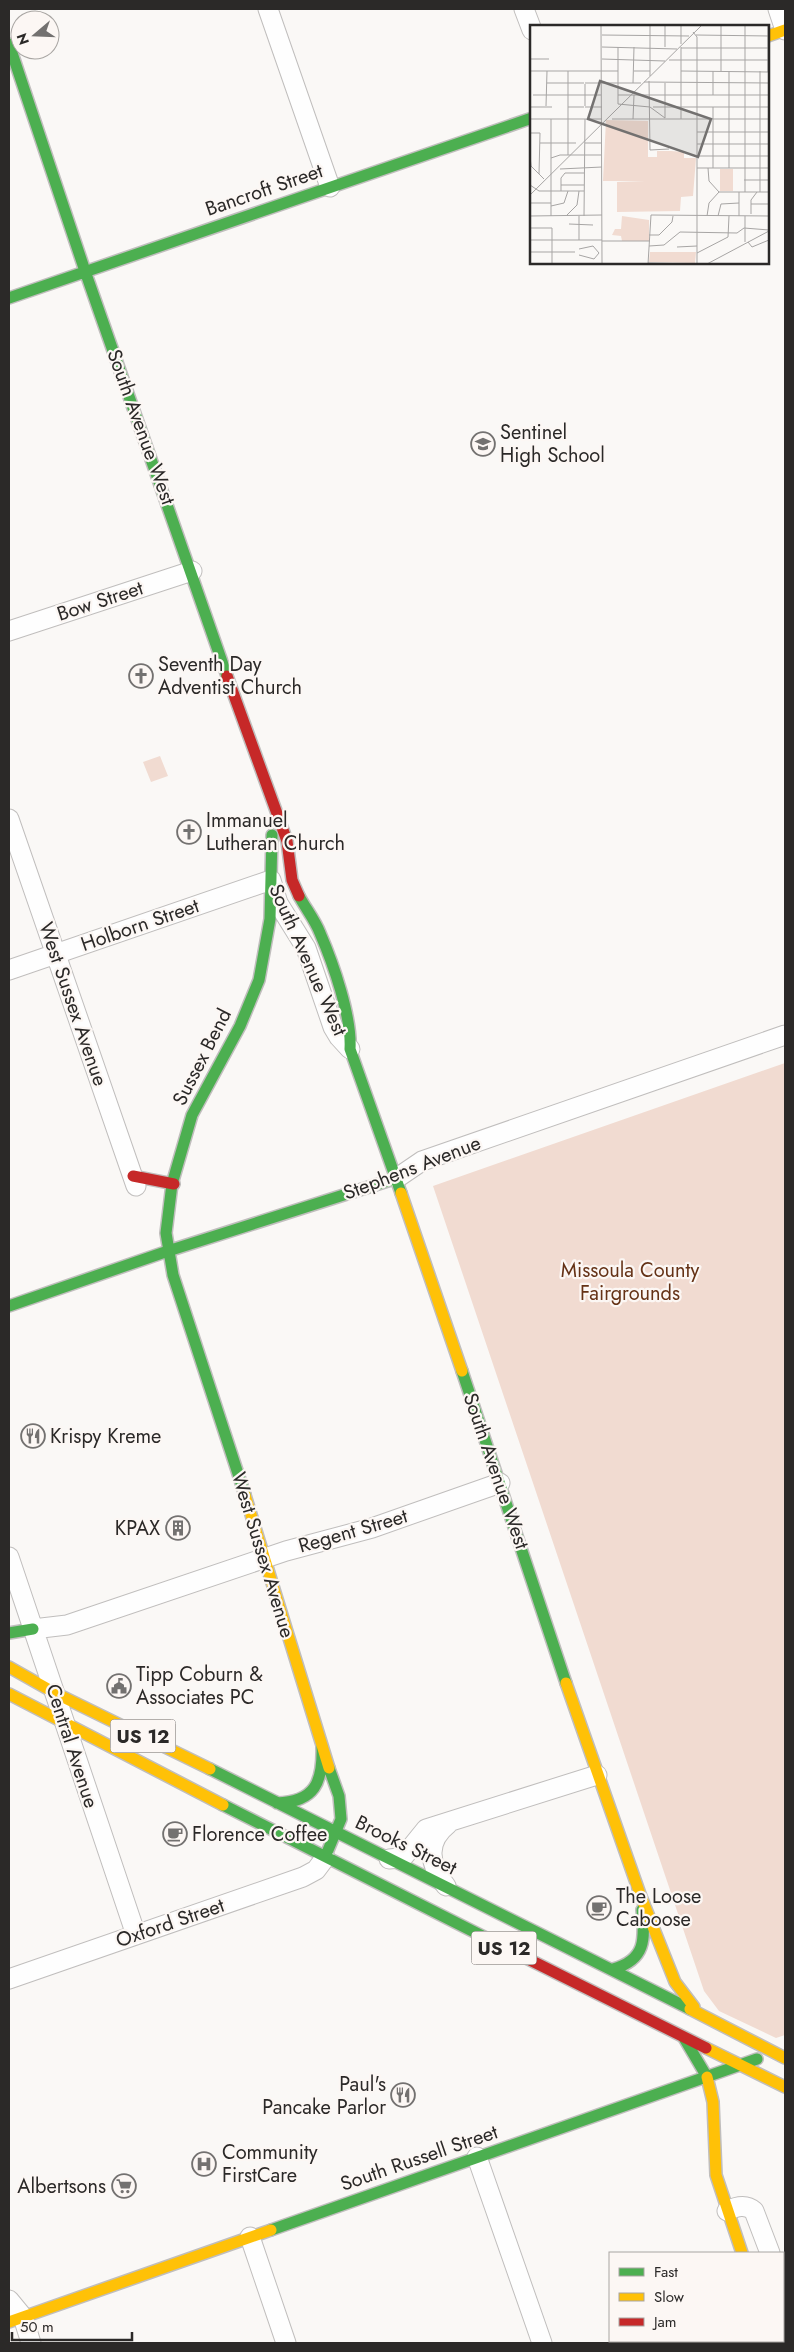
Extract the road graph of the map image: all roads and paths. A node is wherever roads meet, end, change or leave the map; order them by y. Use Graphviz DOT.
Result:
graph roads {
  1 [pos="268,9"];
  2 [pos="524,9"];
  3 [pos="778,9"];
  4 [pos="530,25"];
  5 [pos="785,30"];
  6 [pos="769,36"];
  7 [pos="9,44"];
  8 [pos="530,119"];
  9 [pos="330,187"];
  10 [pos="86,271"];
  11 [pos="9,298"];
  12 [pos="192,571"];
  13 [pos="9,631"];
  14 [pos="274,809"];
  15 [pos="9,819"];
  16 [pos="271,880"];
  17 [pos="56,954"];
  18 [pos="9,970"];
  19 [pos="785,1035"];
  20 [pos="350,1049"];
  21 [pos="397,1178"];
  22 [pos="135,1183"];
  23 [pos="174,1184"];
  24 [pos="168,1251"];
  25 [pos="9,1306"];
  26 [pos="500,1483"];
  27 [pos="9,1557"];
  28 [pos="266,1558"];
  29 [pos="33,1629"];
  30 [pos="9,1633"];
  31 [pos="9,1666"];
  32 [pos="55,1693"];
  33 [pos="9,1694"];
  34 [pos="65,1723"];
  35 [pos="322,1747"];
  36 [pos="597,1775"];
  37 [pos="277,1803"];
  38 [pos="448,1824"];
  39 [pos="336,1832"];
  40 [pos="325,1858"];
  41 [pos="389,1859"];
  42 [pos="447,1887"];
  43 [pos="640,1894"];
  44 [pos="136,1935"];
  45 [pos="613,1969"];
  46 [pos="9,1979"];
  47 [pos="702,2015"];
  48 [pos="684,2038"];
  49 [pos="785,2049"];
  50 [pos="774,2053"];
  51 [pos="785,2058"];
  52 [pos="740,2065"];
  53 [pos="707,2077"];
  54 [pos="785,2087"];
  55 [pos="477,2157"];
  56 [pos="728,2211"];
  57 [pos="250,2237"];
  58 [pos="742,2252"];
  59 [pos="770,2252"];
  60 [pos="9,2300"];
  61 [pos="16,2320"];
  62 [pos="32,2343"];
  63 [pos="286,2343"];
  64 [pos="542,2343"];
  1 -- 9 [label="street"];
  2 -- 4 [label="street"];
  3 -- 5 [label="street"];
  5 -- 6 [label="main road"];
  7 -- 10 [label="main road, South Avenue West"];
  8 -- 9 [label="main road, Bancroft Street"];
  9 -- 10 [label="main road, Bancroft Street"];
  10 -- 11 [label="main road, Bancroft Street"];
  10 -- 12 [label="main road, South Avenue West"];
  12 -- 13 [label="street, Bow Street"];
  12 -- 14 [label="main road, South Avenue West"];
  14 -- 16 [label="main road, South Avenue West"];
  14 -- 20 [label="main road, South Avenue West"];
  15 -- 17 [label="street, West Sussex Avenue"];
  16 -- 17 [label="street, Holborn Street"];
  16 -- 20 [label="street, South Avenue West"];
  16 -- 23 [label="main road, Sussex Bend"];
  17 -- 18 [label="street, Holborn Street"];
  17 -- 22 [label="street, West Sussex Avenue"];
  19 -- 21 [label="street, Stephens Avenue"];
  20 -- 21 [label="main road, South Avenue West"];
  21 -- 24 [label="main road, Stephens Avenue"];
  21 -- 26 [label="main road, South Avenue West"];
  22 -- 23 [label="main road"];
  23 -- 24 [label="main road, Sussex Bend"];
  24 -- 25 [label="main road, Stephens Avenue"];
  24 -- 28 [label="main road, West Sussex Avenue"];
  26 -- 28 [label="street, Regent Street"];
  26 -- 36 [label="main road, South Avenue West"];
  27 -- 29 [label="street, Central Avenue"];
  28 -- 29 [label="street, Regent Street"];
  28 -- 35 [label="main road, West Sussex Avenue"];
  29 -- 30 [label="main road"];
  29 -- 32 [label="street, Central Avenue"];
  31 -- 32 [label="main road, Brooks Street / US 12"];
  32 -- 34 [label="street, Central Avenue"];
  32 -- 37 [label="main road, Brooks Street / US 12"];
  33 -- 34 [label="main road, US 12"];
  34 -- 40 [label="main road, US 12"];
  34 -- 44 [label="street, Central Avenue"];
  35 -- 37 [label="main road"];
  35 -- 39 [label="main road, West Sussex Avenue"];
  36 -- 38 [label="street"];
  36 -- 43 [label="main road, South Avenue West"];
  37 -- 39 [label="main road, Brooks Street / US 12"];
  38 -- 41 [label="street"];
  38 -- 42 [label="street"];
  39 -- 40 [label="main road, West Sussex Avenue"];
  39 -- 41 [label="main road, Brooks Street / US 12"];
  40 -- 44 [label="street, Oxford Street"];
  40 -- 48 [label="main road, US 12"];
  41 -- 42 [label="main road, Brooks Street / US 12"];
  42 -- 45 [label="main road, Brooks Street / US 12"];
  43 -- 45 [label="main road"];
  43 -- 47 [label="main road"];
  44 -- 46 [label="street, Oxford Street"];
  45 -- 47 [label="main road, Brooks Street / US 12"];
  47 -- 50 [label="main road, Brooks Street / US 12"];
  48 -- 52 [label="main road, US 12"];
  48 -- 53 [label="main road"];
  49 -- 50 [label="main road, South Russell Street"];
  50 -- 51 [label="main road, Brooks Street / US 12"];
  50 -- 52 [label="main road, South Russell Street"];
  52 -- 53 [label="main road, South Russell Street"];
  52 -- 54 [label="main road, US 12"];
  53 -- 55 [label="main road, South Russell Street"];
  53 -- 56 [label="main road"];
  55 -- 57 [label="main road, South Russell Street"];
  55 -- 64 [label="street"];
  56 -- 58 [label="main road"];
  56 -- 59 [label="street"];
  57 -- 61 [label="main road, South Russell Street"];
  57 -- 63 [label="street"];
  60 -- 61 [label="street"];
  61 -- 62 [label="street"];
}
